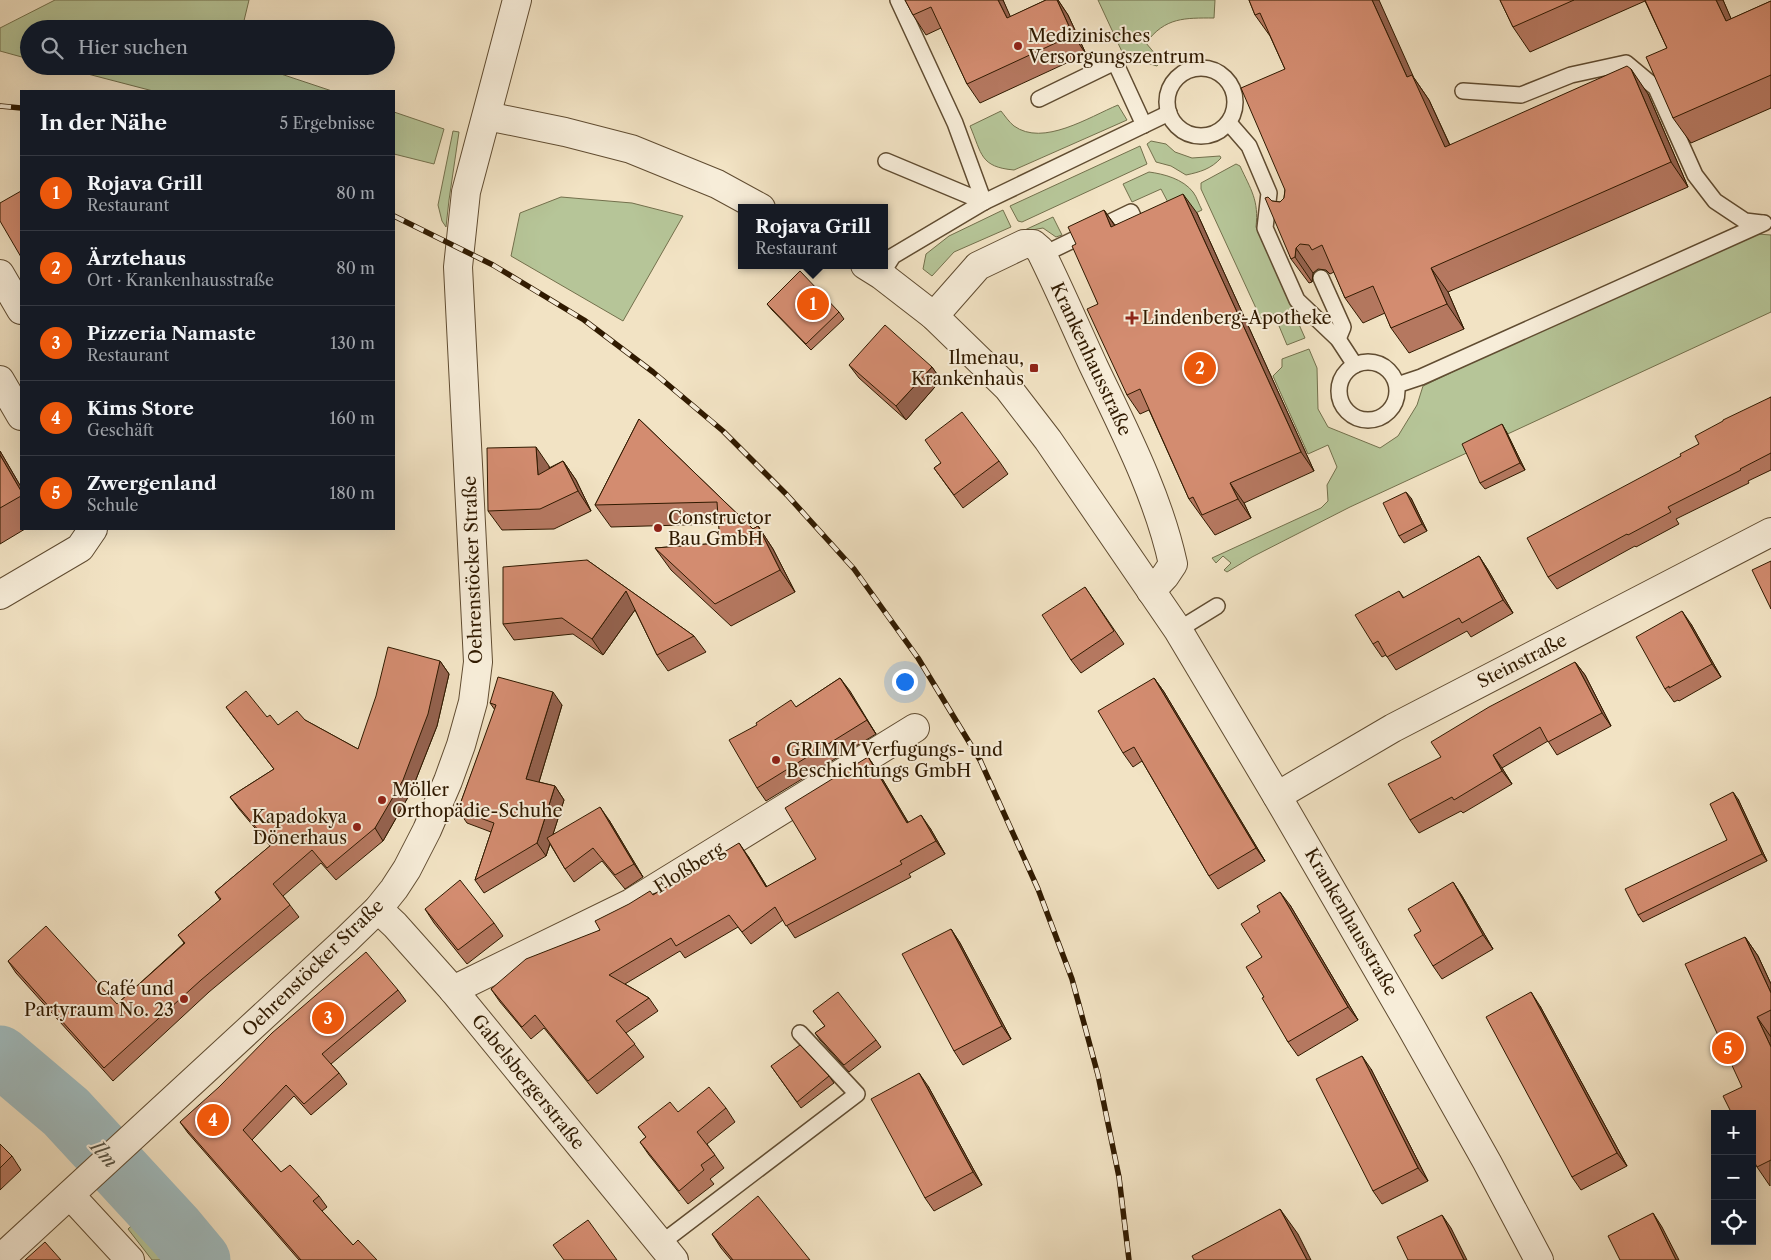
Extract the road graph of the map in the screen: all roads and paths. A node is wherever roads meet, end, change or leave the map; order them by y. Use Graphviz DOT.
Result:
graph roads {
  1 [pos="517,0"];
  2 [pos="898,0"];
  3 [pos="1463,92"];
  4 [pos="1039,99"];
  5 [pos="1169,113"];
  6 [pos="487,116"];
  7 [pos="1229,123"];
  8 [pos="1144,126"];
  9 [pos="886,161"];
  10 [pos="1269,193"];
  11 [pos="984,202"];
  12 [pos="1283,202"];
  13 [pos="754,204"];
  14 [pos="1767,223"];
  15 [pos="1138,227"];
  16 [pos="1042,255"];
  17 [pos="888,260"];
  18 [pos="873,270"];
  19 [pos="0,274"];
  20 [pos="1321,278"];
  21 [pos="20,308"];
  22 [pos="934,316"];
  23 [pos="1338,339"];
  24 [pos="1355,365"];
  25 [pos="0,380"];
  26 [pos="1397,385"];
  27 [pos="20,414"];
  28 [pos="91,530"];
  29 [pos="1771,532"];
  30 [pos="1151,591"];
  31 [pos="0,595"];
  32 [pos="1216,606"];
  33 [pos="1178,630"];
  34 [pos="915,728"];
  35 [pos="1277,796"];
  36 [pos="378,908"];
  37 [pos="453,990"];
  38 [pos="800,1034"];
  39 [pos="70,1195"];
  40 [pos="667,1252"];
  41 [pos="0,1259"];
  42 [pos="130,1260"];
  43 [pos="1539,1260"];
  1 -- 6 [label="street, Oehrenstöcker Straße"];
  2 -- 11 [label="lane"];
  3 -- 14 [label="lane"];
  4 -- 8 [label="lane"];
  5 -- 7 [label="lane"];
  5 -- 7 [label="lane"];
  5 -- 8 [label="lane"];
  6 -- 13 [label="street"];
  6 -- 36 [label="street, Oehrenstöcker Straße"];
  7 -- 10 [label="lane"];
  8 -- 11 [label="lane"];
  9 -- 11 [label="lane"];
  10 -- 12 [label="lane"];
  10 -- 23 [label="lane"];
  11 -- 17 [label="lane"];
  14 -- 26 [label="lane"];
  15 -- 16 [label="lane"];
  16 -- 22 [label="street"];
  16 -- 30 [label="street, Krankenhausstraße"];
  18 -- 22 [label="street, Krankenhausstraße"];
  19 -- 21 [label="street"];
  20 -- 23 [label="lane"];
  22 -- 30 [label="street, Krankenhausstraße"];
  23 -- 24 [label="lane"];
  24 -- 26 [label="lane"];
  24 -- 26 [label="lane"];
  25 -- 27 [label="street"];
  28 -- 31 [label="street"];
  29 -- 35 [label="street, Steinstraße"];
  30 -- 33 [label="street, Krankenhausstraße"];
  32 -- 33 [label="lane"];
  33 -- 35 [label="street, Krankenhausstraße"];
  34 -- 37 [label="street, Floßberg"];
  35 -- 43 [label="street, Krankenhausstraße"];
  36 -- 37 [label="street, Gabelsbergerstraße"];
  36 -- 39 [label="street, Oehrenstöcker Straße"];
  37 -- 40 [label="street, Gabelsbergerstraße"];
  38 -- 40 [label="lane"];
  39 -- 41 [label="street, Oehrenstöcker Straße"];
  39 -- 42 [label="street"];
}
